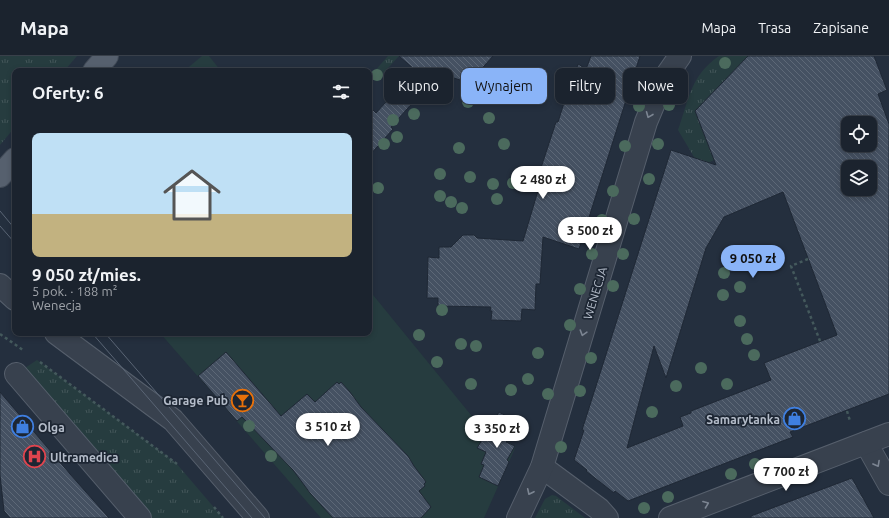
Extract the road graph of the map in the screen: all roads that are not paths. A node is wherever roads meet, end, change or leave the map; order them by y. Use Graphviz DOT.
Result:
graph roads {
  1 [pos="107,56"];
  2 [pos="680,56"];
  3 [pos="97,68"];
  4 [pos="12,162"];
  5 [pos="0,176"];
  6 [pos="0,285"];
  7 [pos="12,296"];
  8 [pos="60,336"];
  9 [pos="16,374"];
  10 [pos="889,434"];
  11 [pos="866,443"];
  12 [pos="542,467"];
  13 [pos="889,484"];
  14 [pos="140,518"];
  15 [pos="258,518"];
  16 [pos="518,518"];
  17 [pos="607,518"];
  18 [pos="670,518"];
  1 -- 3 [label="main road"];
  2 -- 12 [label="street, WENECJA, one-way"];
  4 -- 5 [label="main road"];
  6 -- 7 [label="street"];
  8 -- 15 [label="street"];
  9 -- 14 [label="street"];
  10 -- 11 [label="street"];
  11 -- 13 [label="street, one-way"];
  18 -- 11 [label="street, one-way"];
  12 -- 16 [label="street, WENECJA, one-way"];
  12 -- 17 [label="street"];
}
